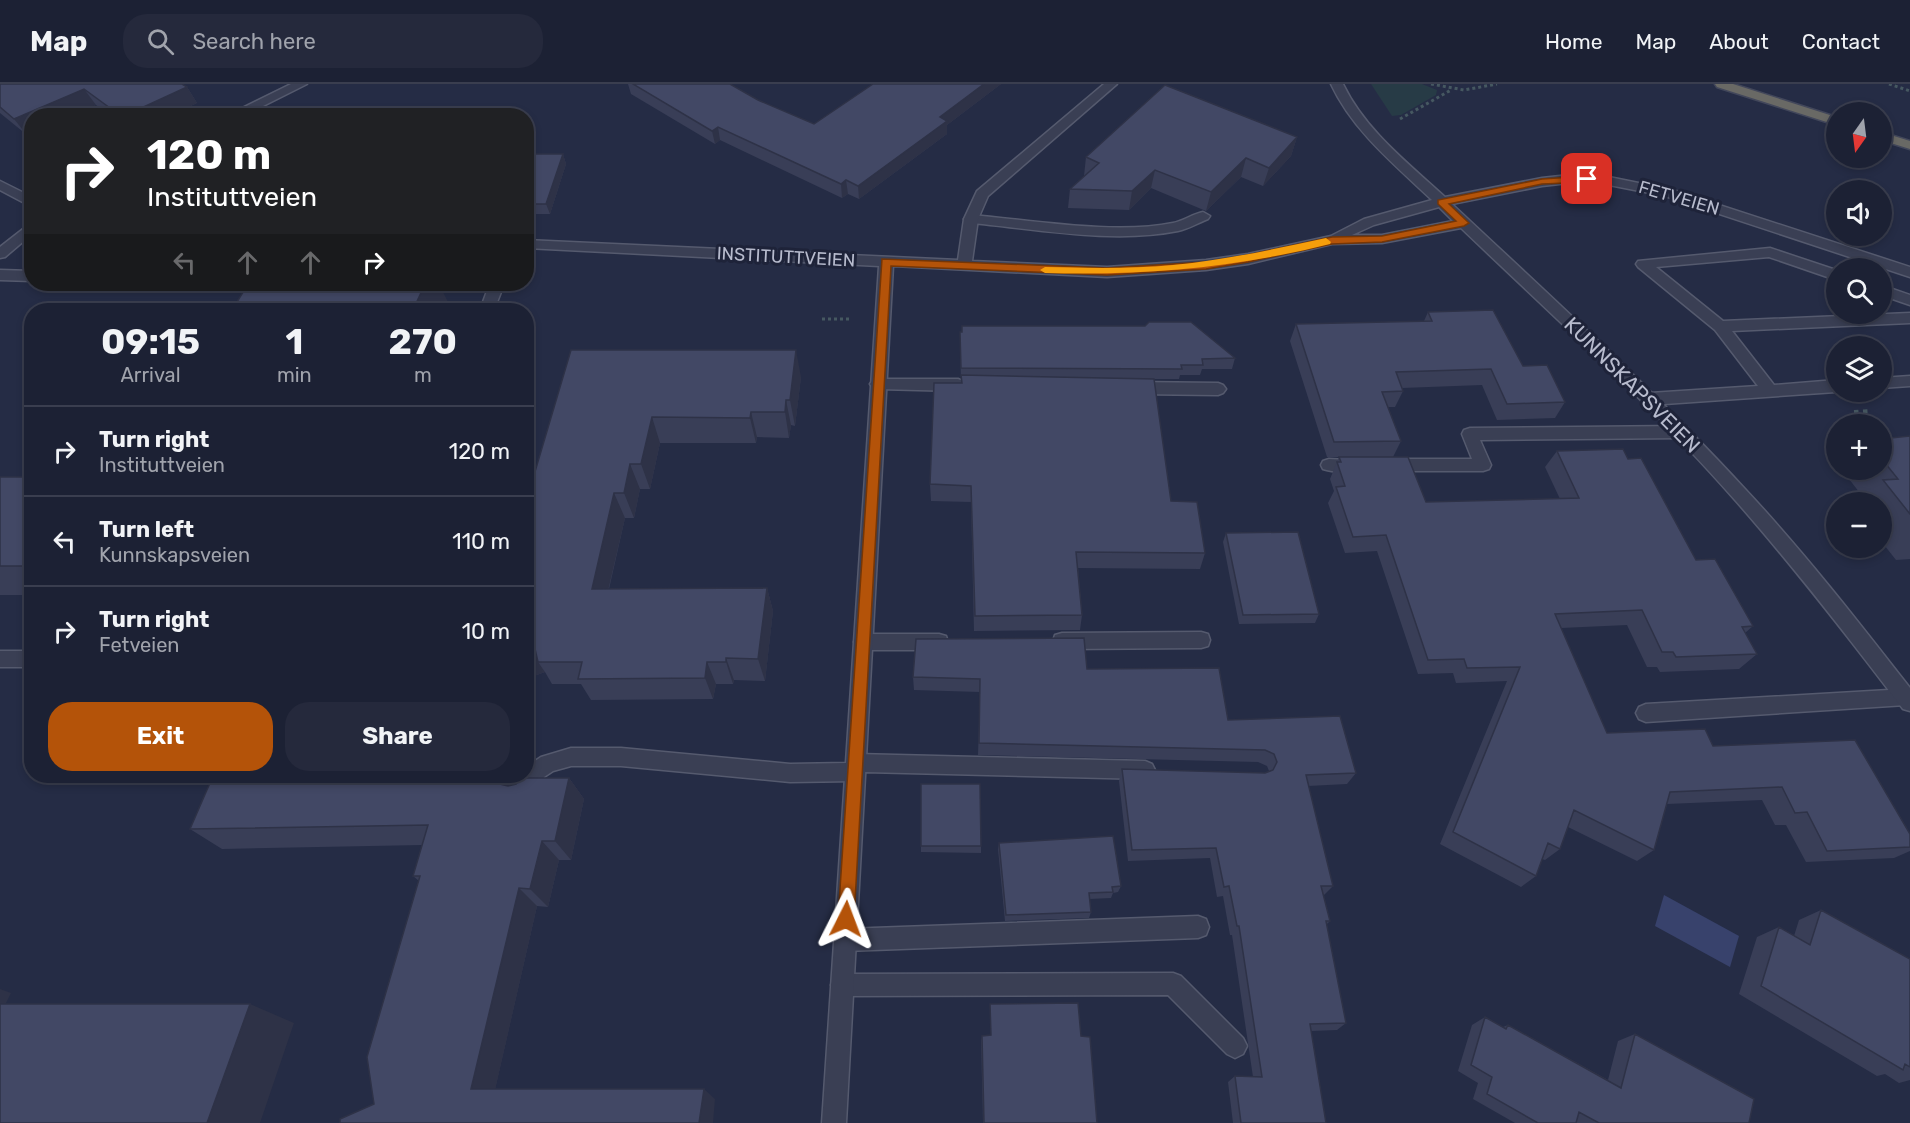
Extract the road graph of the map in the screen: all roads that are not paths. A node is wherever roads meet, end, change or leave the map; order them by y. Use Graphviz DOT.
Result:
graph roads {
  1 [pos="301,84"];
  2 [pos="1111,84"];
  3 [pos="1337,84"];
  4 [pos="1721,84"];
  5 [pos="249,108"];
  6 [pos="1826,118"];
  7 [pos="1892,139"];
  8 [pos="1910,145"];
  9 [pos="0,185"];
  10 [pos="24,198"];
  11 [pos="1442,202"];
  12 [pos="1203,216"];
  13 [pos="971,219"];
  14 [pos="1464,223"];
  15 [pos="24,233"];
  16 [pos="1332,240"];
  17 [pos="534,244"];
  18 [pos="0,254"];
  19 [pos="886,262"];
  20 [pos="964,266"];
  21 [pos="1826,272"];
  22 [pos="1910,272"];
  23 [pos="0,275"];
  24 [pos="24,276"];
  25 [pos="1892,294"];
  26 [pos="1910,300"];
  27 [pos="1910,318"];
  28 [pos="1720,326"];
  29 [pos="1910,381"];
  30 [pos="1892,382"];
  31 [pos="878,384"];
  32 [pos="978,385"];
  33 [pos="1122,387"];
  34 [pos="1826,387"];
  35 [pos="1218,389"];
  36 [pos="1770,390"];
  37 [pos="1650,399"];
  38 [pos="1682,432"];
  39 [pos="1329,465"];
  40 [pos="1201,640"];
  41 [pos="1047,641"];
  42 [pos="863,642"];
  43 [pos="952,642"];
  44 [pos="0,659"];
  45 [pos="24,659"];
  46 [pos="1908,700"];
  47 [pos="1646,713"];
  48 [pos="855,768"];
  49 [pos="1163,771"];
  50 [pos="534,776"];
  51 [pos="531,783"];
  52 [pos="526,796"];
  53 [pos="1198,927"];
  54 [pos="845,940"];
  55 [pos="842,985"];
  56 [pos="1235,1046"];
  57 [pos="834,1123"];
  1 -- 5 [label="street"];
  2 -- 13 [label="street"];
  3 -- 11 [label="street, KUNNSKAPSVEIEN"];
  4 -- 6 [label="highway"];
  7 -- 8 [label="highway"];
  9 -- 10 [label="street"];
  11 -- 14 [label="street, KUNNSKAPSVEIEN"];
  11 -- 16 [label="street, INSTITUTTVEIEN"];
  11 -- 22 [label="street, FETVEIEN"];
  12 -- 13 [label="street"];
  13 -- 20 [label="street"];
  14 -- 16 [label="street, INSTITUTTVEIEN"];
  14 -- 37 [label="street, KUNNSKAPSVEIEN"];
  15 -- 18 [label="street"];
  16 -- 20 [label="street, INSTITUTTVEIEN"];
  17 -- 19 [label="street, INSTITUTTVEIEN"];
  19 -- 20 [label="street, INSTITUTTVEIEN"];
  19 -- 31 [label="street"];
  21 -- 28 [label="street"];
  23 -- 24 [label="street"];
  25 -- 26 [label="street"];
  27 -- 28 [label="street"];
  28 -- 36 [label="street"];
  29 -- 30 [label="street"];
  31 -- 32 [label="street"];
  31 -- 42 [label="street"];
  33 -- 35 [label="street"];
  34 -- 36 [label="street"];
  36 -- 37 [label="street"];
  37 -- 38 [label="street, KUNNSKAPSVEIEN"];
  38 -- 39 [label="street"];
  38 -- 46 [label="street, KUNNSKAPSVEIEN"];
  40 -- 41 [label="street"];
  42 -- 43 [label="street"];
  42 -- 48 [label="street"];
  44 -- 45 [label="street"];
  46 -- 47 [label="street"];
  48 -- 49 [label="street"];
  48 -- 50 [label="street"];
  48 -- 54 [label="street"];
  51 -- 52 [label="street"];
  53 -- 54 [label="street"];
  54 -- 55 [label="street"];
  55 -- 56 [label="street"];
  55 -- 57 [label="street"];
}
